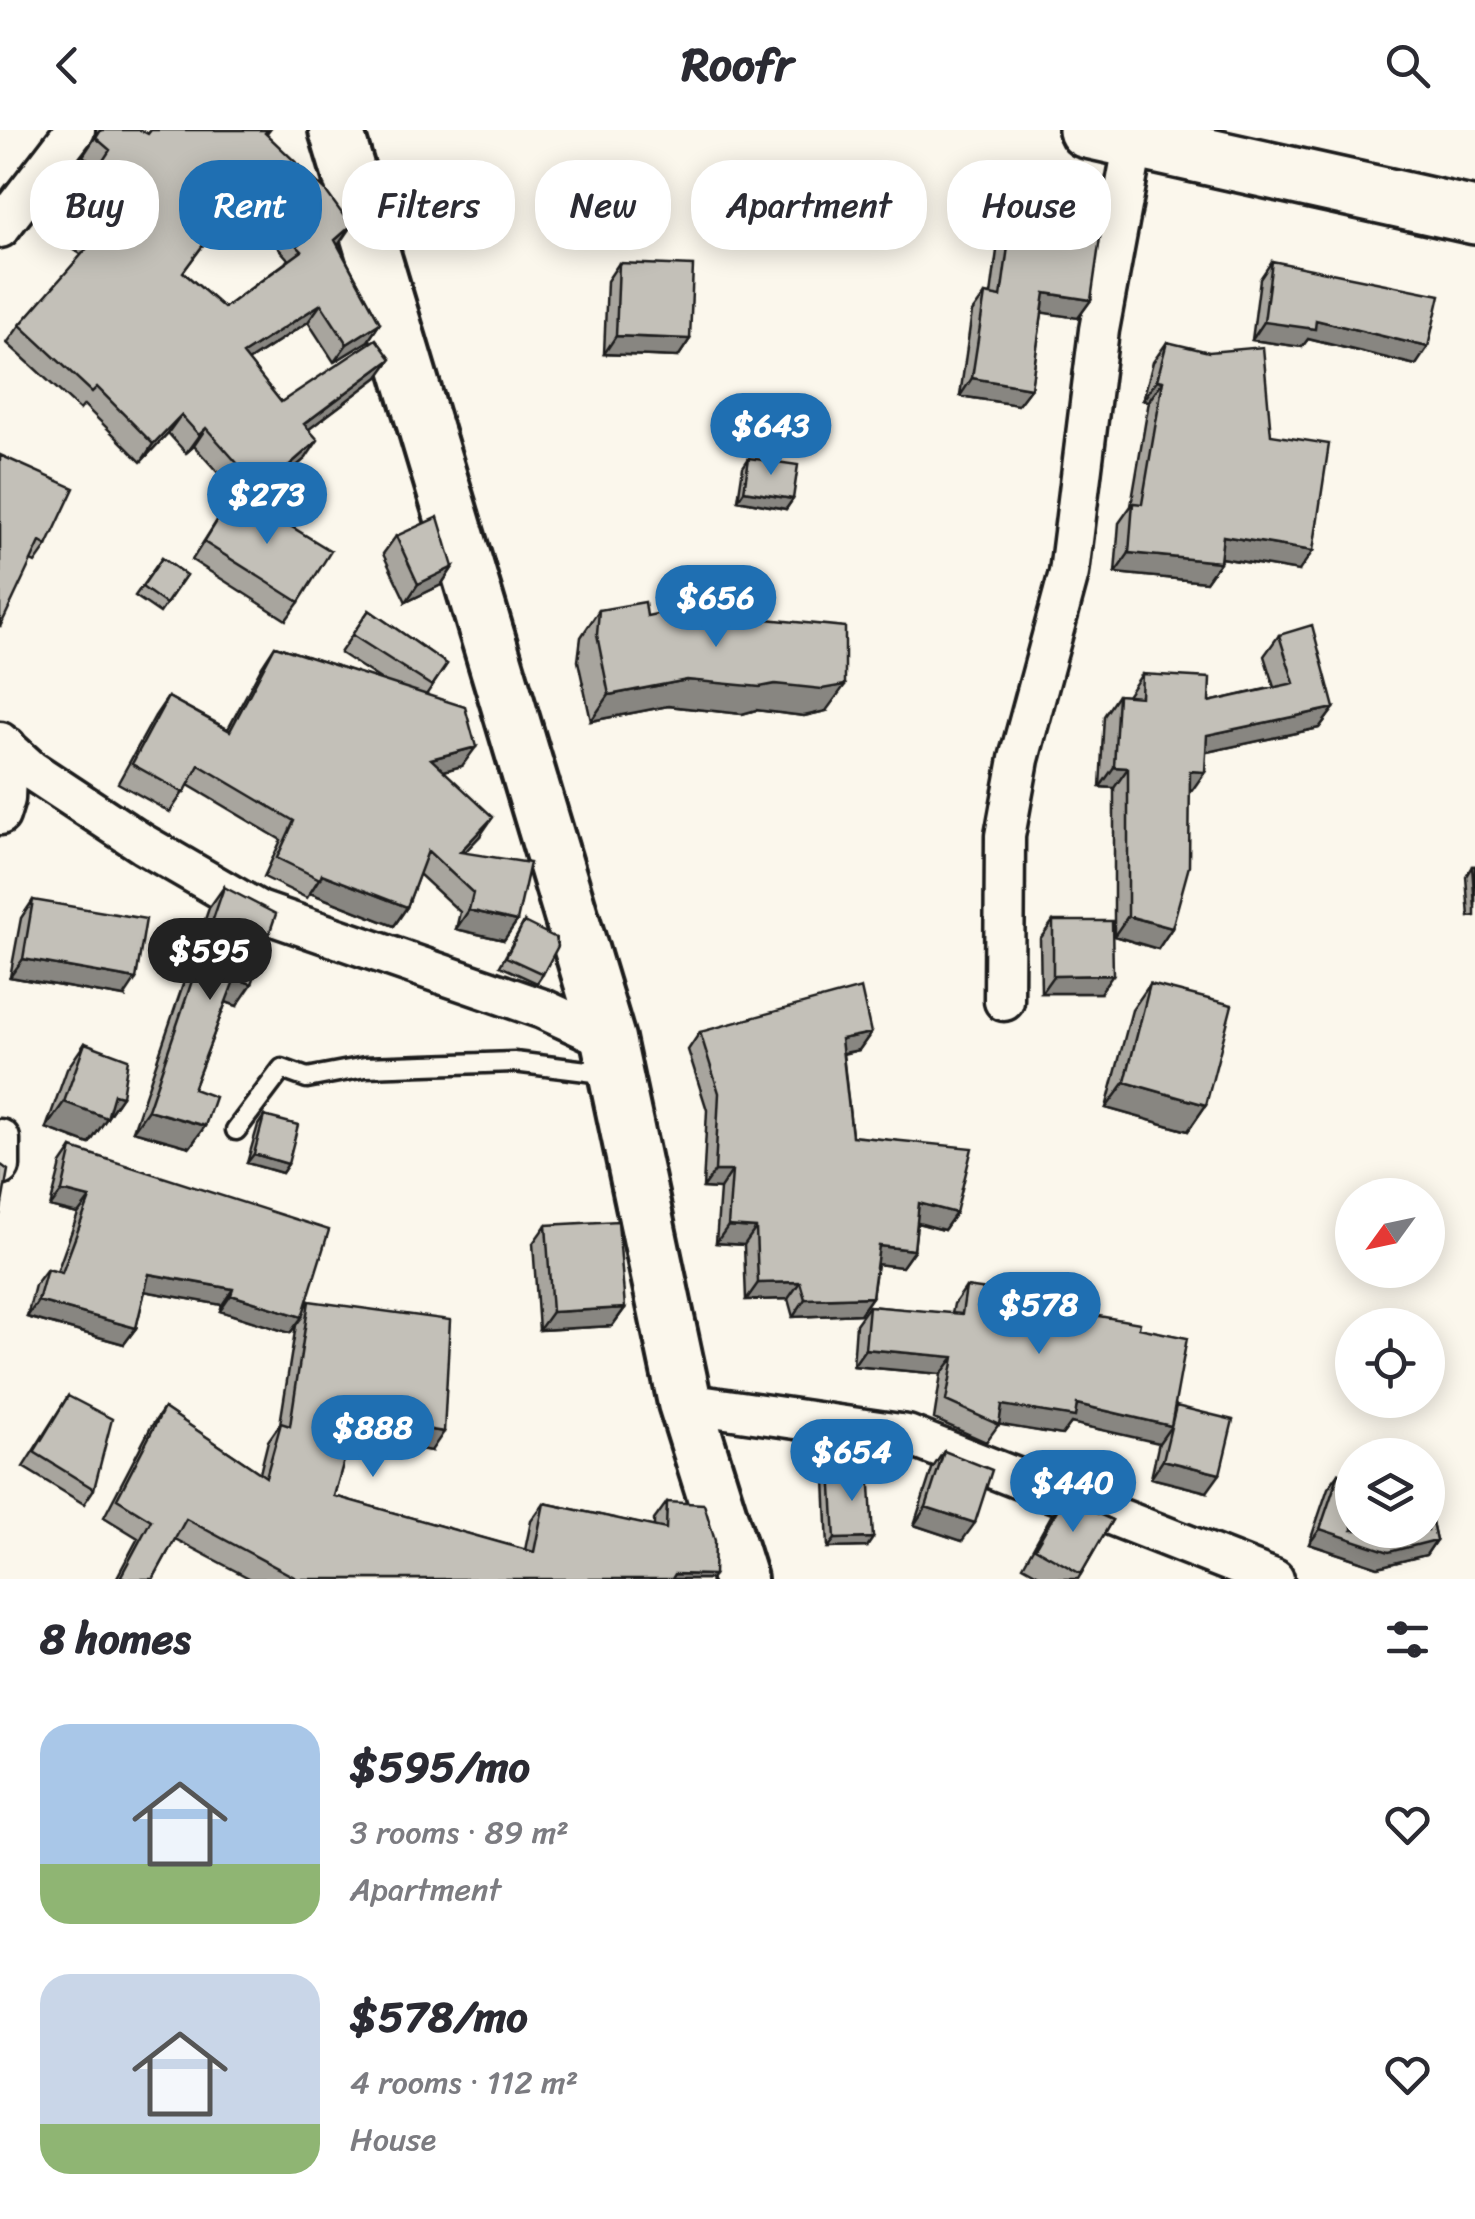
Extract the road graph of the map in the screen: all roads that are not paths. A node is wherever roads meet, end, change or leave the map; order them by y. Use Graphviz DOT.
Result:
graph roads {
  1 [pos="75,130"];
  2 [pos="336,130"];
  3 [pos="1110,136"];
  4 [pos="1475,216"];
  5 [pos="0,228"];
  6 [pos="4,744"];
  7 [pos="0,815"];
  8 [pos="1004,1001"];
  9 [pos="612,1057"];
  10 [pos="236,1130"];
  11 [pos="0,1138"];
  12 [pos="0,1166"];
  13 [pos="685,1403"];
  14 [pos="740,1579"];
  15 [pos="1274,1579"];
  1 -- 5 [label="street"];
  2 -- 9 [label="street"];
  3 -- 4 [label="main road"];
  3 -- 8 [label="street"];
  6 -- 7 [label="street"];
  6 -- 9 [label="street"];
  9 -- 10 [label="lane"];
  9 -- 13 [label="street"];
  11 -- 12 [label="street"];
  13 -- 14 [label="street"];
  13 -- 15 [label="street"];
}
